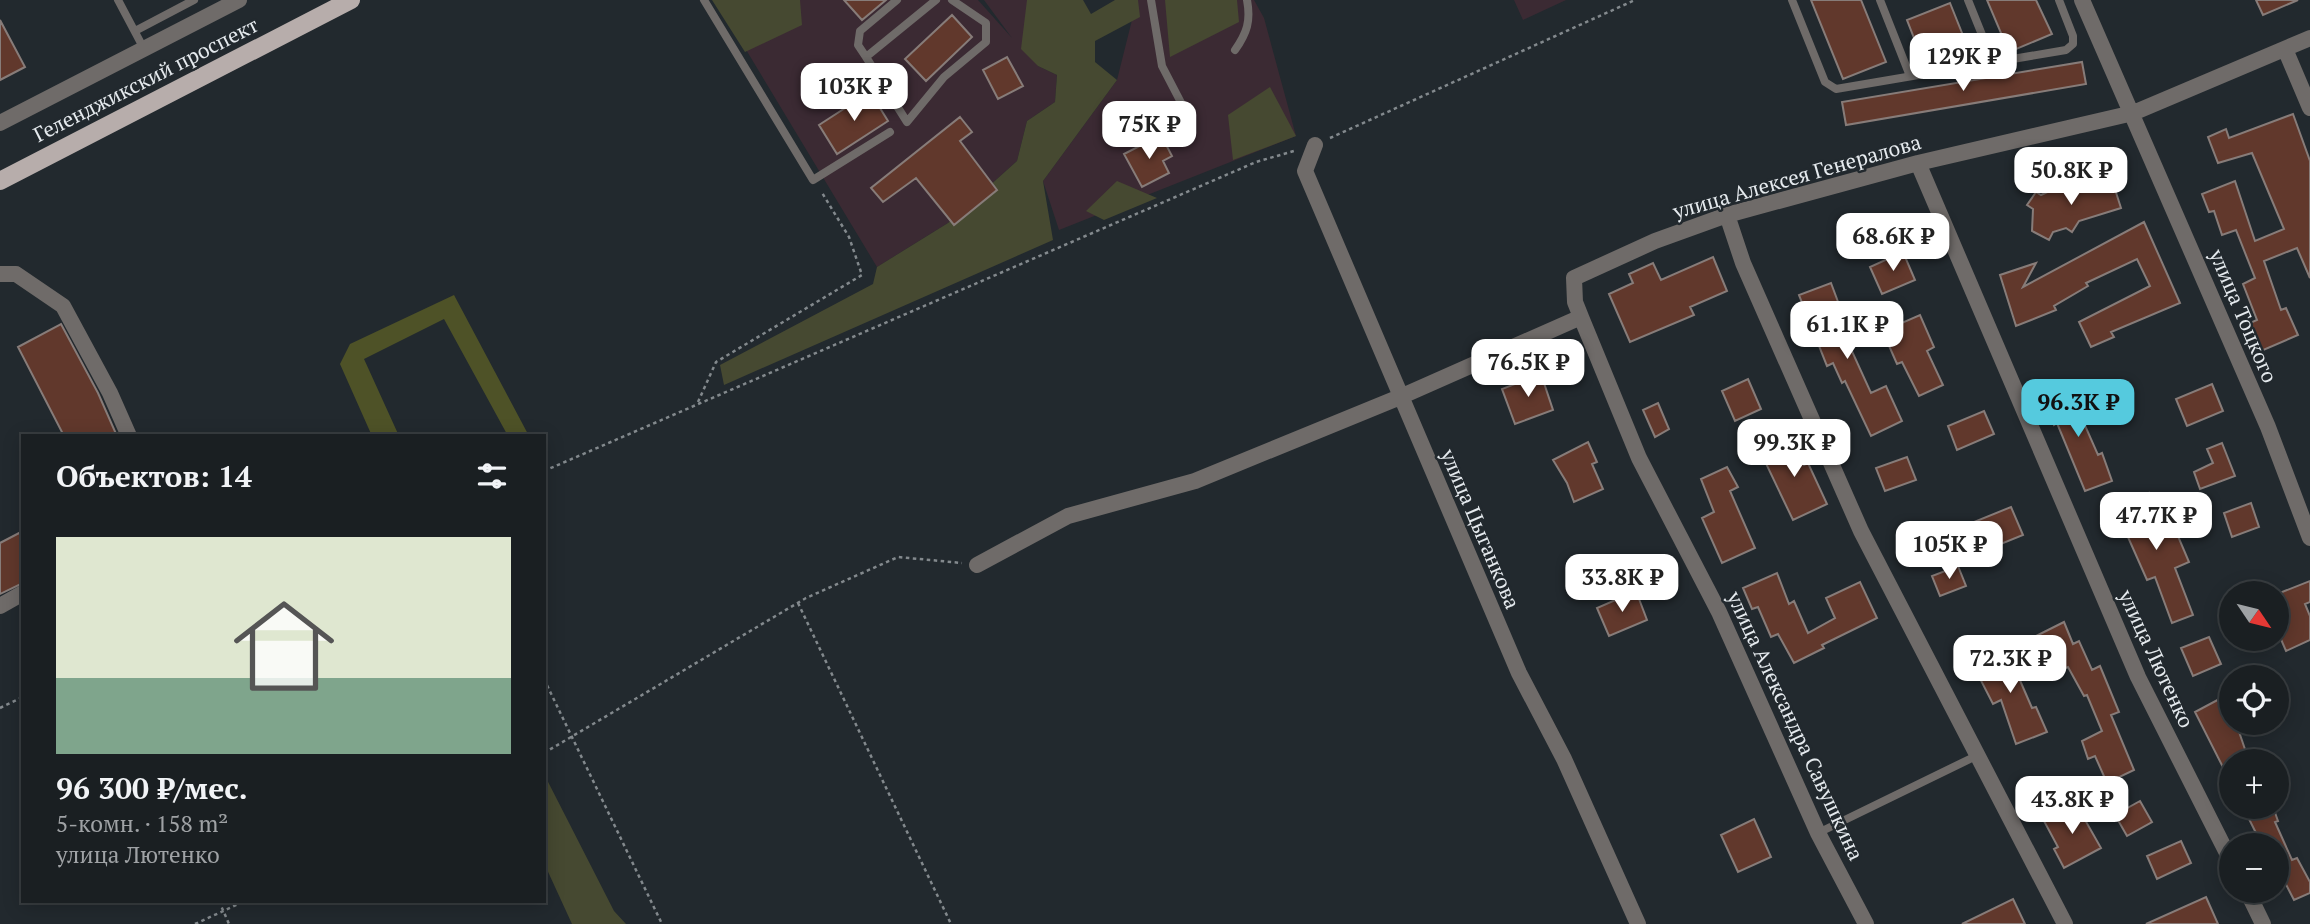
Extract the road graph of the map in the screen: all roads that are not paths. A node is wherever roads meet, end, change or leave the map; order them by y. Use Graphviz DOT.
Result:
graph roads {
  1 [pos="118,0"];
  2 [pos="194,0"];
  3 [pos="239,0"];
  4 [pos="351,0"];
  5 [pos="704,0"];
  6 [pos="897,0"];
  7 [pos="936,0"];
  8 [pos="952,0"];
  9 [pos="1151,0"];
  10 [pos="1247,0"];
  11 [pos="1792,0"];
  12 [pos="1880,0"];
  13 [pos="1968,0"];
  14 [pos="2059,0"];
  15 [pos="2082,0"];
  16 [pos="135,32"];
  17 [pos="2310,38"];
  18 [pos="144,49"];
  19 [pos="2285,49"];
  20 [pos="1235,50"];
  21 [pos="866,57"];
  22 [pos="1993,62"];
  23 [pos="1910,76"];
  24 [pos="2310,107"];
  25 [pos="2133,113"];
  26 [pos="1188,116"];
  27 [pos="0,123"];
  28 [pos="890,132"];
  29 [pos="1315,145"];
  30 [pos="1918,163"];
  31 [pos="0,181"];
  32 [pos="1727,215"];
  33 [pos="0,274"];
  34 [pos="1581,317"];
  35 [pos="1400,397"];
  36 [pos="128,434"];
  37 [pos="2310,538"];
  38 [pos="977,565"];
  39 [pos="21,594"];
  40 [pos="0,606"];
  41 [pos="1976,756"];
  42 [pos="1818,833"];
  43 [pos="2219,837"];
  44 [pos="2252,903"];
  45 [pos="1638,924"];
  46 [pos="1866,924"];
  47 [pos="2065,924"];
  48 [pos="2263,924"];
  1 -- 16 [label="lane"];
  2 -- 16 [label="lane"];
  3 -- 18 [label="street"];
  4 -- 31 [label="main road, Геленджикский проспект"];
  5 -- 28 [label="lane"];
  6 -- 21 [label="lane"];
  7 -- 21 [label="lane"];
  8 -- 21 [label="lane"];
  9 -- 26 [label="lane"];
  10 -- 20 [label="lane"];
  11 -- 23 [label="lane"];
  12 -- 23 [label="lane"];
  13 -- 22 [label="lane"];
  14 -- 22 [label="lane"];
  15 -- 25 [label="street, улица Тоцкого"];
  16 -- 18 [label="lane"];
  17 -- 19 [label="street, улица Алексея Генералова"];
  18 -- 27 [label="street"];
  19 -- 24 [label="street"];
  19 -- 25 [label="street, улица Алексея Генералова"];
  22 -- 23 [label="lane"];
  25 -- 30 [label="street, улица Алексея Генералова"];
  25 -- 37 [label="street, улица Тоцкого"];
  29 -- 35 [label="street, улица Цыганкова"];
  30 -- 32 [label="street, улица Алексея Генералова"];
  30 -- 43 [label="street, улица Лютенко"];
  32 -- 34 [label="street, улица Алексея Генералова"];
  32 -- 41 [label="street"];
  33 -- 36 [label="street"];
  34 -- 35 [label="street"];
  34 -- 42 [label="street, улица Александра Савушкина"];
  35 -- 38 [label="street"];
  35 -- 45 [label="street, улица Цыганкова"];
  39 -- 40 [label="street"];
  41 -- 42 [label="lane"];
  41 -- 47 [label="street"];
  42 -- 46 [label="street, улица Александра Савушкина"];
  44 -- 48 [label="street"];
}
